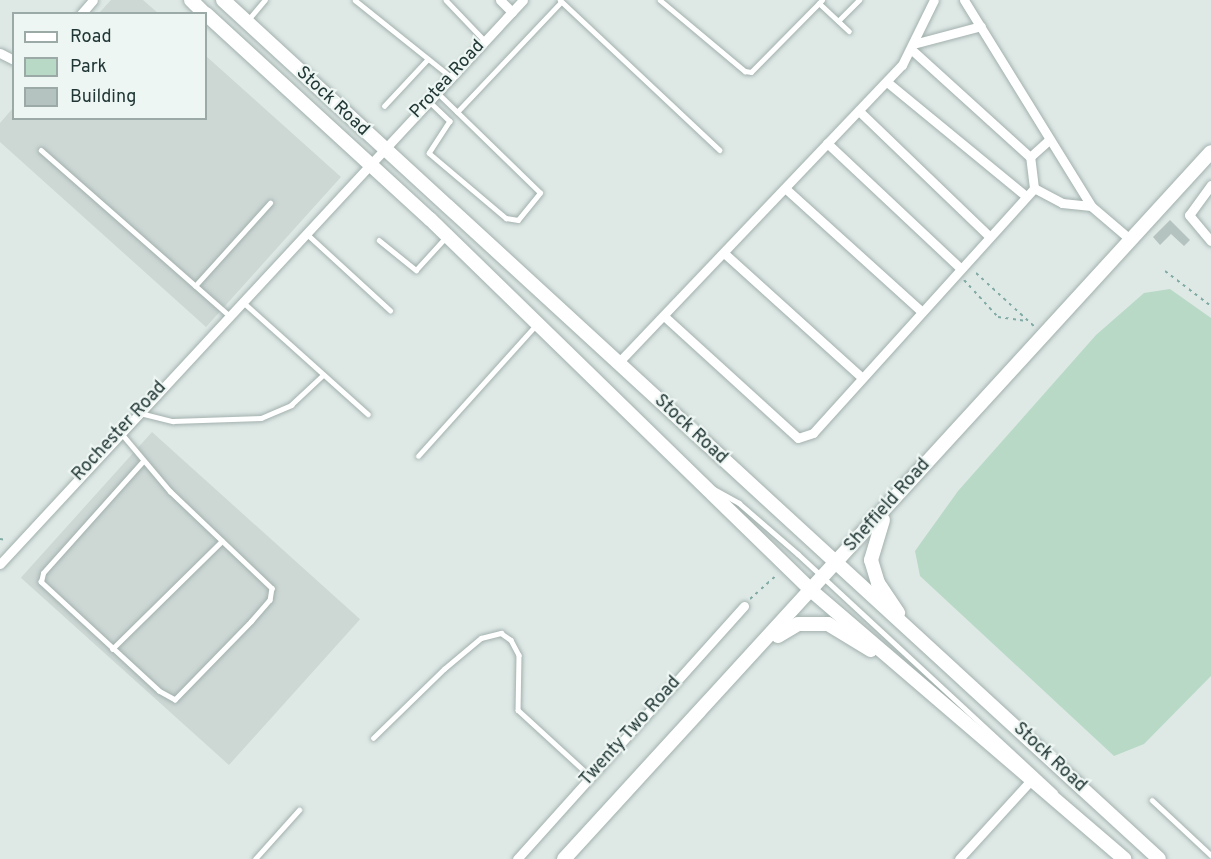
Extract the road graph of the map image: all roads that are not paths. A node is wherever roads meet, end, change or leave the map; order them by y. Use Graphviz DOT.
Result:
graph roads {
  1 [pos="93,0"];
  2 [pos="191,0"];
  3 [pos="223,0"];
  4 [pos="265,0"];
  5 [pos="355,0"];
  6 [pos="446,0"];
  7 [pos="500,0"];
  8 [pos="523,0"];
  9 [pos="660,0"];
  10 [pos="858,0"];
  11 [pos="934,0"];
  12 [pos="964,0"];
  13 [pos="560,1"];
  14 [pos="820,2"];
  15 [pos="83,12"];
  16 [pos="203,12"];
  17 [pos="512,12"];
  18 [pos="207,16"];
  19 [pos="838,21"];
  20 [pos="247,22"];
  21 [pos="981,26"];
  22 [pos="849,31"];
  23 [pos="485,41"];
  24 [pos="915,47"];
  25 [pos="428,59"];
  26 [pos="451,77"];
  27 [pos="887,82"];
  28 [pos="437,93"];
  29 [pos="429,101"];
  30 [pos="384,106"];
  31 [pos="859,111"];
  32 [pos="457,112"];
  33 [pos="1048,141"];
  34 [pos="827,143"];
  35 [pos="384,149"];
  36 [pos="40,150"];
  37 [pos="720,150"];
  38 [pos="1211,153"];
  39 [pos="1030,157"];
  40 [pos="370,163"];
  41 [pos="1211,185"];
  42 [pos="1034,188"];
  43 [pos="786,189"];
  44 [pos="1026,196"];
  45 [pos="270,203"];
  46 [pos="1091,206"];
  47 [pos="306,232"];
  48 [pos="448,236"];
  49 [pos="989,236"];
  50 [pos="379,240"];
  51 [pos="1131,240"];
  52 [pos="1211,241"];
  53 [pos="724,253"];
  54 [pos="958,270"];
  55 [pos="195,286"];
  56 [pos="243,303"];
  57 [pos="390,310"];
  58 [pos="920,310"];
  59 [pos="230,316"];
  60 [pos="664,316"];
  61 [pos="539,322"];
  62 [pos="616,364"];
  63 [pos="323,375"];
  64 [pos="861,377"];
  65 [pos="137,412"];
  66 [pos="368,414"];
  67 [pos="120,431"];
  68 [pos="418,456"];
  69 [pos="143,461"];
  70 [pos="700,483"];
  71 [pos="897,495"];
  72 [pos="222,541"];
  73 [pos="0,564"];
  74 [pos="836,565"];
  75 [pos="824,579"];
  76 [pos="813,592"];
  77 [pos="744,606"];
  78 [pos="911,632"];
  79 [pos="112,648"];
  80 [pos="751,657"];
  81 [pos="901,668"];
  82 [pos="373,738"];
  83 [pos="591,777"];
  84 [pos="1032,779"];
  85 [pos="1152,800"];
  86 [pos="299,810"];
  87 [pos="1072,813"];
  88 [pos="1211,855"];
  89 [pos="255,859"];
  90 [pos="517,859"];
  91 [pos="564,859"];
  92 [pos="959,859"];
  93 [pos="1124,859"];
  94 [pos="1159,859"];
  1 -- 15 [label="street"];
  2 -- 16 [label="main road, Stock Road"];
  3 -- 20 [label="main road, Stock Road"];
  4 -- 20 [label="lane"];
  5 -- 25 [label="lane"];
  6 -- 23 [label="lane"];
  7 -- 17 [label="street"];
  8 -- 17 [label="street, Protea Road"];
  9 -- 14 [label="lane"];
  10 -- 19 [label="lane"];
  11 -- 24 [label="street"];
  12 -- 21 [label="street"];
  13 -- 32 [label="lane"];
  13 -- 37 [label="lane"];
  14 -- 19 [label="lane"];
  17 -- 23 [label="street, Protea Road"];
  18 -- 40 [label="main road, Stock Road"];
  19 -- 22 [label="lane"];
  20 -- 35 [label="main road, Stock Road"];
  21 -- 24 [label="street"];
  21 -- 33 [label="street"];
  23 -- 26 [label="street, Protea Road"];
  24 -- 27 [label="street"];
  24 -- 39 [label="street"];
  25 -- 26 [label="lane"];
  25 -- 30 [label="lane"];
  26 -- 28 [label="street, Protea Road"];
  27 -- 31 [label="street"];
  27 -- 44 [label="street"];
  28 -- 29 [label="street, Protea Road"];
  28 -- 32 [label="lane"];
  29 -- 32 [label="lane"];
  29 -- 35 [label="street, Protea Road"];
  31 -- 34 [label="street"];
  31 -- 49 [label="street"];
  33 -- 39 [label="street"];
  33 -- 46 [label="street"];
  34 -- 43 [label="street"];
  34 -- 54 [label="street"];
  35 -- 40 [label="street, Protea Road"];
  35 -- 62 [label="main road, Stock Road"];
  36 -- 55 [label="lane"];
  38 -- 51 [label="main road, Sheffield Road"];
  39 -- 42 [label="street"];
  40 -- 47 [label="street, Rochester Road"];
  40 -- 48 [label="main road, Stock Road"];
  41 -- 52 [label="street"];
  42 -- 44 [label="street"];
  42 -- 46 [label="street"];
  43 -- 53 [label="street"];
  43 -- 58 [label="street"];
  44 -- 49 [label="street"];
  45 -- 55 [label="lane"];
  46 -- 51 [label="street"];
  47 -- 56 [label="street, Rochester Road"];
  47 -- 57 [label="lane"];
  48 -- 50 [label="lane"];
  48 -- 61 [label="main road, Stock Road"];
  49 -- 54 [label="street"];
  51 -- 71 [label="main road, Sheffield Road"];
  53 -- 60 [label="street"];
  53 -- 64 [label="street"];
  54 -- 58 [label="street"];
  55 -- 59 [label="lane"];
  56 -- 59 [label="street, Rochester Road"];
  56 -- 63 [label="lane"];
  58 -- 64 [label="street"];
  59 -- 65 [label="street, Rochester Road"];
  60 -- 62 [label="street"];
  60 -- 64 [label="street"];
  61 -- 68 [label="lane"];
  61 -- 70 [label="main road, Stock Road"];
  62 -- 74 [label="main road, Stock Road"];
  63 -- 65 [label="lane"];
  63 -- 66 [label="lane"];
  65 -- 67 [label="street, Rochester Road"];
  67 -- 69 [label="lane"];
  67 -- 73 [label="street, Rochester Road"];
  69 -- 72 [label="lane"];
  69 -- 79 [label="lane"];
  70 -- 75 [label="lane"];
  70 -- 76 [label="main road, Stock Road"];
  71 -- 74 [label="main road, Sheffield Road"];
  71 -- 78 [label="main road"];
  72 -- 79 [label="lane"];
  72 -- 79 [label="lane"];
  74 -- 75 [label="main road, Sheffield Road"];
  74 -- 78 [label="main road, Stock Road"];
  75 -- 76 [label="main road, Sheffield Road"];
  75 -- 87 [label="lane"];
  76 -- 80 [label="main road, Sheffield Road"];
  76 -- 81 [label="main road, Stock Road"];
  77 -- 83 [label="street, Twenty Two Road"];
  78 -- 94 [label="main road, Stock Road"];
  80 -- 81 [label="main road"];
  80 -- 91 [label="main road, Sheffield Road"];
  81 -- 84 [label="main road, Stock Road"];
  82 -- 83 [label="lane"];
  83 -- 90 [label="street, Twenty Two Road"];
  84 -- 87 [label="main road, Stock Road"];
  84 -- 92 [label="street"];
  85 -- 88 [label="lane"];
  86 -- 89 [label="lane"];
  87 -- 93 [label="main road, Stock Road"];
}
